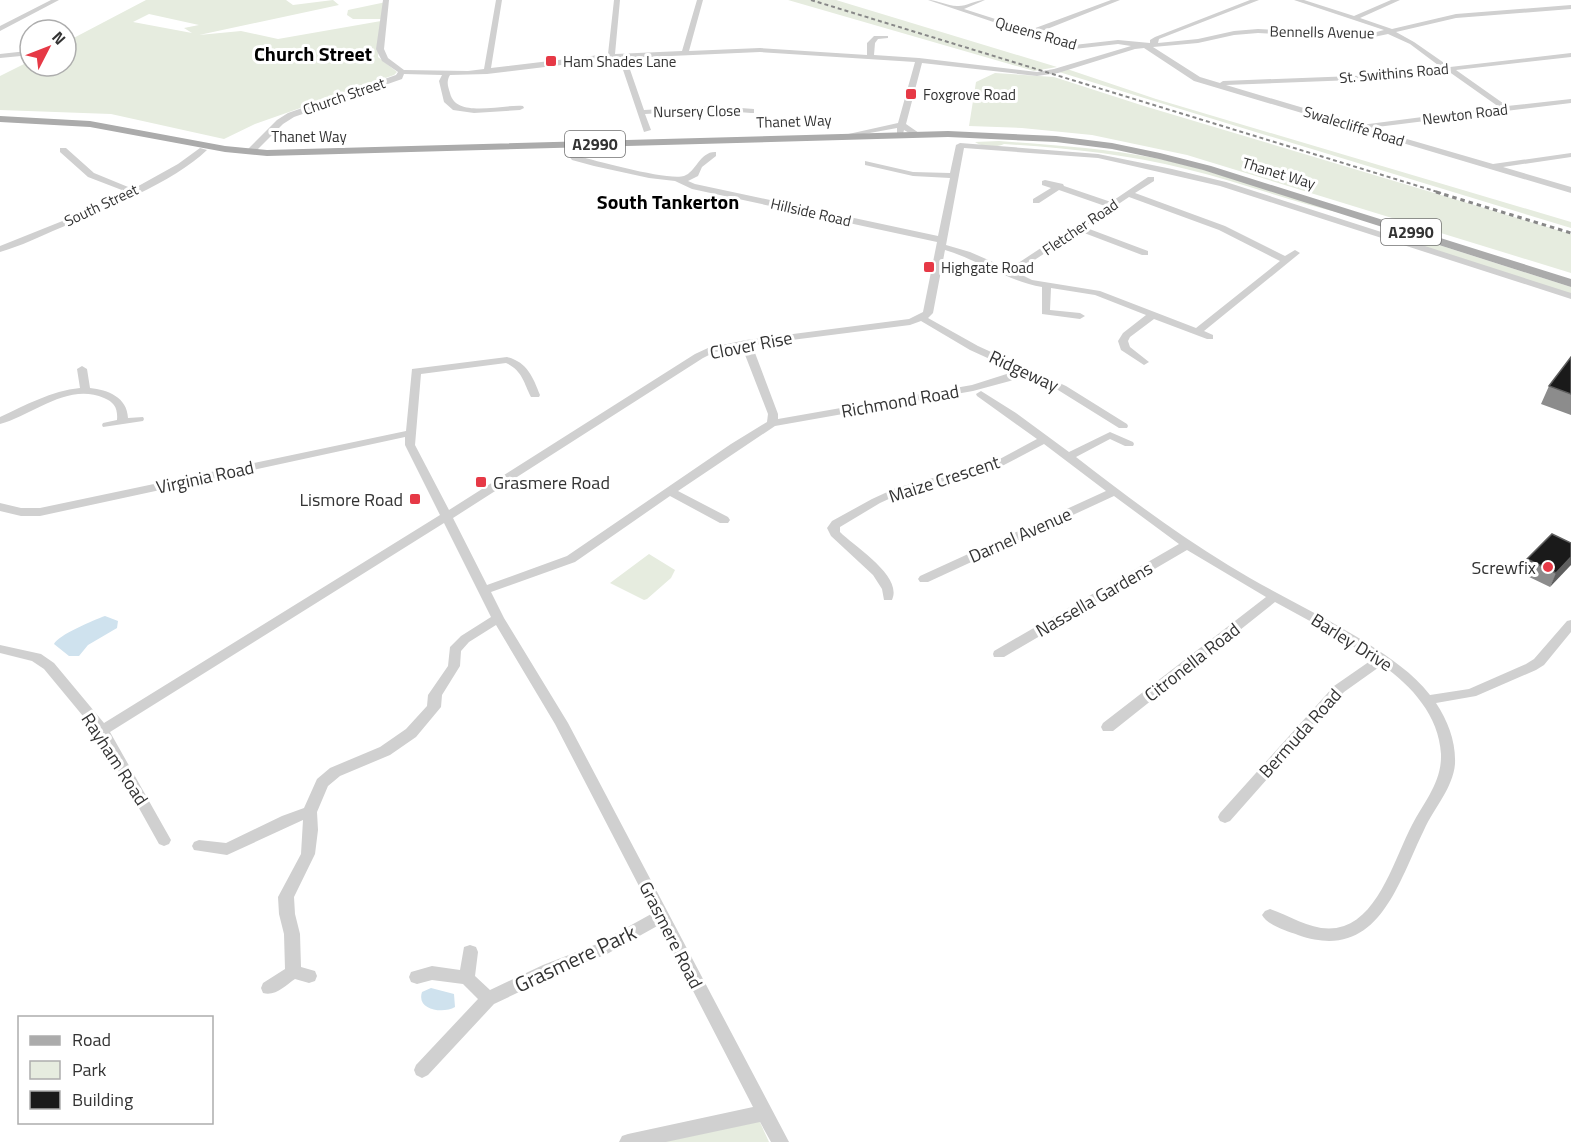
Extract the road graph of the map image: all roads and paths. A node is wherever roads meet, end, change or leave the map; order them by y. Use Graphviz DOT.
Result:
graph roads {
  1 [pos="56,0"];
  2 [pos="386,0"];
  3 [pos="500,0"];
  4 [pos="617,0"];
  5 [pos="700,0"];
  6 [pos="931,0"];
  7 [pos="982,0"];
  8 [pos="1117,0"];
  9 [pos="1256,0"];
  10 [pos="1297,0"];
  11 [pos="1397,0"];
  12 [pos="1571,7"];
  13 [pos="957,9"];
  14 [pos="1355,18"];
  15 [pos="0,29"];
  16 [pos="1392,32"];
  17 [pos="1030,33"];
  18 [pos="886,37"];
  19 [pos="1154,44"];
  20 [pos="1144,45"];
  21 [pos="685,52"];
  22 [pos="18,54"];
  23 [pos="1571,55"];
  24 [pos="0,56"];
  25 [pos="611,56"];
  26 [pos="622,56"];
  27 [pos="870,57"];
  28 [pos="919,60"];
  29 [pos="1446,69"];
  30 [pos="402,72"];
  31 [pos="488,72"];
  32 [pos="447,73"];
  33 [pos="1216,85"];
  34 [pos="1571,100"];
  35 [pos="520,108"];
  36 [pos="1506,109"];
  37 [pos="751,111"];
  38 [pos="642,112"];
  39 [pos="0,118"];
  40 [pos="1359,128"];
  41 [pos="647,130"];
  42 [pos="900,130"];
  43 [pos="948,134"];
  44 [pos="969,134"];
  45 [pos="573,144"];
  46 [pos="960,145"];
  47 [pos="188,152"];
  48 [pos="250,152"];
  49 [pos="713,154"];
  50 [pos="1571,155"];
  51 [pos="54,159"];
  52 [pos="867,163"];
  53 [pos="1494,167"];
  54 [pos="954,176"];
  55 [pos="1151,179"];
  56 [pos="681,181"];
  57 [pos="1045,183"];
  58 [pos="1060,186"];
  59 [pos="1571,190"];
  60 [pos="131,192"];
  61 [pos="1129,194"];
  62 [pos="1036,201"];
  63 [pos="1112,205"];
  64 [pos="1079,228"];
  65 [pos="941,243"];
  66 [pos="0,249"];
  67 [pos="1145,253"];
  68 [pos="1295,253"];
  69 [pos="1285,260"];
  70 [pos="1009,273"];
  71 [pos="1571,283"];
  72 [pos="1047,286"];
  73 [pos="1571,296"];
  74 [pos="1153,315"];
  75 [pos="1080,316"];
  76 [pos="922,318"];
  77 [pos="1197,332"];
  78 [pos="1210,337"];
  79 [pos="746,343"];
  80 [pos="1144,362"];
  81 [pos="82,369"];
  82 [pos="1025,371"];
  83 [pos="85,389"];
  84 [pos="981,394"];
  85 [pos="535,395"];
  86 [pos="140,419"];
  87 [pos="0,421"];
  88 [pos="122,422"];
  89 [pos="772,423"];
  90 [pos="107,425"];
  91 [pos="1123,426"];
  92 [pos="410,433"];
  93 [pos="1045,438"];
  94 [pos="1128,444"];
  95 [pos="1070,456"];
  96 [pos="670,491"];
  97 [pos="1116,492"];
  98 [pos="0,507"];
  99 [pos="447,516"];
  100 [pos="724,520"];
  101 [pos="1188,544"];
  102 [pos="924,579"];
  103 [pos="484,590"];
  104 [pos="1275,596"];
  105 [pos="888,597"];
  106 [pos="498,618"];
  107 [pos="1571,624"];
  108 [pos="0,649"];
  109 [pos="999,654"];
  110 [pos="1382,659"];
  111 [pos="1427,700"];
  112 [pos="1108,727"];
  113 [pos="102,730"];
  114 [pos="309,812"];
  115 [pos="1225,817"];
  116 [pos="164,840"];
  117 [pos="199,846"];
  118 [pos="1270,915"];
  119 [pos="661,916"];
  120 [pos="470,952"];
  121 [pos="293,972"];
  122 [pos="309,976"];
  123 [pos="417,977"];
  124 [pos="467,978"];
  125 [pos="269,988"];
  126 [pos="488,999"];
  127 [pos="422,1070"];
  128 [pos="764,1113"];
  129 [pos="628,1142"];
  130 [pos="780,1142"];
  1 -- 15 [label="street"];
  2 -- 30 [label="street, Church Street"];
  3 -- 31 [label="street"];
  4 -- 25 [label="street"];
  5 -- 21 [label="street"];
  6 -- 13 [label="street, Queens Road"];
  7 -- 13 [label="street"];
  8 -- 17 [label="street"];
  9 -- 19 [label="street"];
  10 -- 14 [label="street"];
  11 -- 14 [label="street"];
  12 -- 16 [label="street, Bennells Avenue"];
  13 -- 17 [label="street, Queens Road"];
  14 -- 16 [label="street"];
  16 -- 19 [label="street, Bennells Avenue"];
  16 -- 29 [label="street"];
  17 -- 20 [label="street, Queens Road"];
  18 -- 27 [label="street"];
  19 -- 20 [label="street, Bennells Avenue"];
  20 -- 28 [label="street"];
  20 -- 33 [label="street, Swalecliffe Road"];
  21 -- 26 [label="street"];
  21 -- 27 [label="street"];
  22 -- 24 [label="street"];
  23 -- 29 [label="street, St. Swithins Road"];
  25 -- 26 [label="street"];
  25 -- 31 [label="street"];
  26 -- 38 [label="street, Nursery Close"];
  27 -- 28 [label="street"];
  28 -- 42 [label="street"];
  29 -- 33 [label="street, St. Swithins Road"];
  29 -- 36 [label="street"];
  30 -- 32 [label="street"];
  30 -- 48 [label="street, Church Street"];
  31 -- 32 [label="street"];
  32 -- 35 [label="street"];
  33 -- 40 [label="street, Swalecliffe Road"];
  34 -- 36 [label="street, Newton Road"];
  36 -- 40 [label="street, Newton Road"];
  37 -- 38 [label="street, Nursery Close"];
  38 -- 41 [label="street, Nursery Close"];
  39 -- 48 [label="main road, Thanet Way / A2990"];
  40 -- 53 [label="street, Swalecliffe Road"];
  42 -- 43 [label="main road, Thanet Way / A2990"];
  42 -- 45 [label="main road, Thanet Way / A2990"];
  43 -- 44 [label="main road, Thanet Way / A2990"];
  43 -- 46 [label="street"];
  44 -- 46 [label="street"];
  44 -- 71 [label="main road, Thanet Way / A2990"];
  45 -- 48 [label="main road, Thanet Way / A2990"];
  45 -- 56 [label="street, Hillside Road"];
  46 -- 54 [label="street"];
  46 -- 73 [label="street"];
  47 -- 60 [label="street, South Street"];
  49 -- 56 [label="street"];
  50 -- 53 [label="street"];
  51 -- 60 [label="street"];
  52 -- 54 [label="street"];
  53 -- 59 [label="street, Swalecliffe Road"];
  54 -- 65 [label="street"];
  55 -- 61 [label="street, Fletcher Road"];
  56 -- 65 [label="street, Hillside Road"];
  57 -- 58 [label="street"];
  58 -- 62 [label="street"];
  58 -- 63 [label="street"];
  60 -- 66 [label="street, South Street"];
  61 -- 63 [label="street, Fletcher Road"];
  61 -- 69 [label="street"];
  63 -- 64 [label="street, Fletcher Road"];
  64 -- 67 [label="street"];
  64 -- 70 [label="street, Fletcher Road"];
  65 -- 70 [label="street"];
  65 -- 76 [label="street"];
  68 -- 69 [label="street"];
  69 -- 77 [label="street"];
  70 -- 72 [label="street"];
  72 -- 74 [label="street"];
  72 -- 75 [label="street"];
  74 -- 77 [label="street"];
  74 -- 80 [label="street"];
  76 -- 79 [label="street, Clover Rise"];
  76 -- 82 [label="street, Ridgeway"];
  77 -- 78 [label="street"];
  79 -- 89 [label="street"];
  79 -- 99 [label="street, Clover Rise"];
  81 -- 83 [label="street"];
  82 -- 89 [label="street, Richmond Road"];
  82 -- 91 [label="street, Ridgeway"];
  83 -- 87 [label="street"];
  83 -- 88 [label="street"];
  84 -- 93 [label="street, Barley Drive"];
  85 -- 92 [label="street, Grasmere Road"];
  86 -- 88 [label="street"];
  88 -- 90 [label="street"];
  89 -- 96 [label="street, Richmond Road"];
  92 -- 98 [label="street, Virginia Road"];
  92 -- 99 [label="street, Grasmere Road"];
  93 -- 95 [label="street, Barley Drive"];
  93 -- 105 [label="street, Maize Crescent"];
  94 -- 95 [label="street"];
  95 -- 97 [label="street, Barley Drive"];
  96 -- 100 [label="street"];
  96 -- 103 [label="street, Richmond Road"];
  97 -- 101 [label="street, Barley Drive"];
  97 -- 102 [label="street, Darnel Avenue"];
  99 -- 103 [label="street, Grasmere Road"];
  99 -- 113 [label="street"];
  101 -- 104 [label="street, Barley Drive"];
  101 -- 109 [label="street, Nassella Gardens"];
  103 -- 106 [label="street, Grasmere Road"];
  104 -- 110 [label="street, Barley Drive"];
  104 -- 112 [label="street, Citronella Road"];
  106 -- 114 [label="street"];
  106 -- 119 [label="street, Grasmere Road"];
  107 -- 111 [label="street"];
  108 -- 113 [label="street, Rayham Road"];
  110 -- 111 [label="street, Barley Drive"];
  110 -- 115 [label="street, Bermuda Road"];
  111 -- 118 [label="street, Barley Drive"];
  113 -- 116 [label="street, Rayham Road"];
  114 -- 117 [label="street"];
  114 -- 121 [label="street"];
  119 -- 126 [label="street, Grasmere Park"];
  119 -- 128 [label="street, Grasmere Road"];
  120 -- 124 [label="street"];
  121 -- 122 [label="street"];
  121 -- 125 [label="street"];
  123 -- 124 [label="street"];
  124 -- 126 [label="street"];
  126 -- 127 [label="street, Grasmere Park"];
  128 -- 129 [label="street"];
  128 -- 130 [label="street, Grasmere Road"];
}
